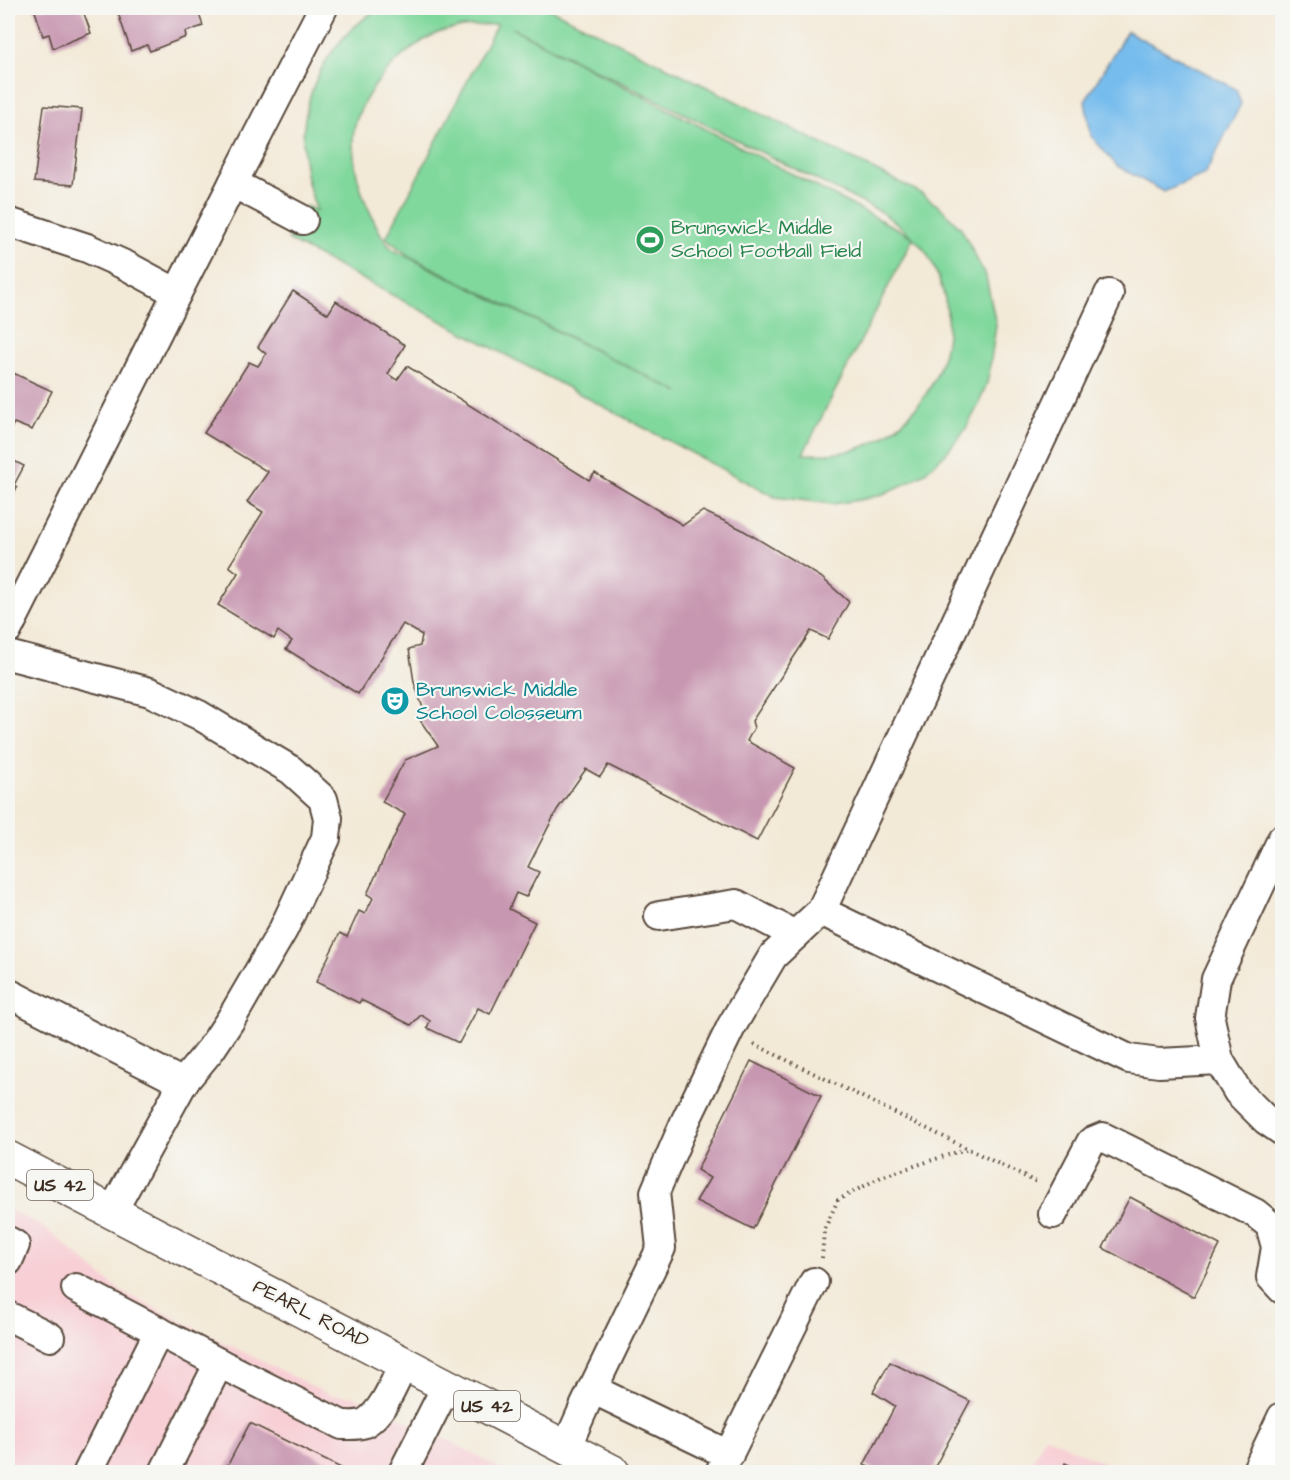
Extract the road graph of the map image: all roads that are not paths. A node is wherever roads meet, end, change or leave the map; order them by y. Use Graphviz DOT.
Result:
graph roads {
  1 [pos="323,8"];
  2 [pos="233,183"];
  3 [pos="303,220"];
  4 [pos="8,222"];
  5 [pos="177,293"];
  6 [pos="1109,294"];
  7 [pos="8,629"];
  8 [pos="8,655"];
  9 [pos="1282,839"];
  10 [pos="821,911"];
  11 [pos="659,916"];
  12 [pos="795,935"];
  13 [pos="8,993"];
  14 [pos="1219,1060"];
  15 [pos="183,1083"];
  16 [pos="1282,1131"];
  17 [pos="8,1158"];
  18 [pos="1058,1205"];
  19 [pos="112,1212"];
  20 [pos="8,1241"];
  21 [pos="8,1261"];
  22 [pos="814,1282"];
  23 [pos="76,1288"];
  24 [pos="1282,1289"];
  25 [pos="8,1316"];
  26 [pos="159,1331"];
  27 [pos="50,1337"];
  28 [pos="219,1363"];
  29 [pos="404,1363"];
  30 [pos="447,1385"];
  31 [pos="592,1389"];
  32 [pos="1282,1417"];
  33 [pos="566,1448"];
  34 [pos="725,1464"];
  35 [pos="1258,1472"];
  36 [pos="88,1473"];
  37 [pos="164,1473"];
  38 [pos="403,1473"];
  39 [pos="613,1473"];
  1 -- 2 [label="street"];
  2 -- 3 [label="street"];
  2 -- 5 [label="street"];
  4 -- 5 [label="street"];
  5 -- 7 [label="street"];
  6 -- 10 [label="street"];
  8 -- 15 [label="street"];
  9 -- 14 [label="street"];
  10 -- 12 [label="street"];
  10 -- 14 [label="street"];
  11 -- 12 [label="street"];
  12 -- 31 [label="street"];
  13 -- 15 [label="street"];
  14 -- 16 [label="street"];
  15 -- 19 [label="street"];
  17 -- 19 [label="main road, PEARL ROAD / US 42"];
  18 -- 24 [label="street"];
  19 -- 29 [label="main road, PEARL ROAD / US 42"];
  20 -- 21 [label="street"];
  22 -- 34 [label="street"];
  23 -- 26 [label="street"];
  25 -- 27 [label="street"];
  26 -- 28 [label="street"];
  26 -- 36 [label="street"];
  28 -- 29 [label="street"];
  28 -- 37 [label="street"];
  29 -- 30 [label="main road, PEARL ROAD / US 42"];
  30 -- 33 [label="main road, PEARL ROAD / US 42"];
  30 -- 38 [label="street"];
  31 -- 33 [label="street"];
  31 -- 34 [label="street"];
  32 -- 35 [label="street"];
  33 -- 39 [label="main road, PEARL ROAD / US 42"];
}
